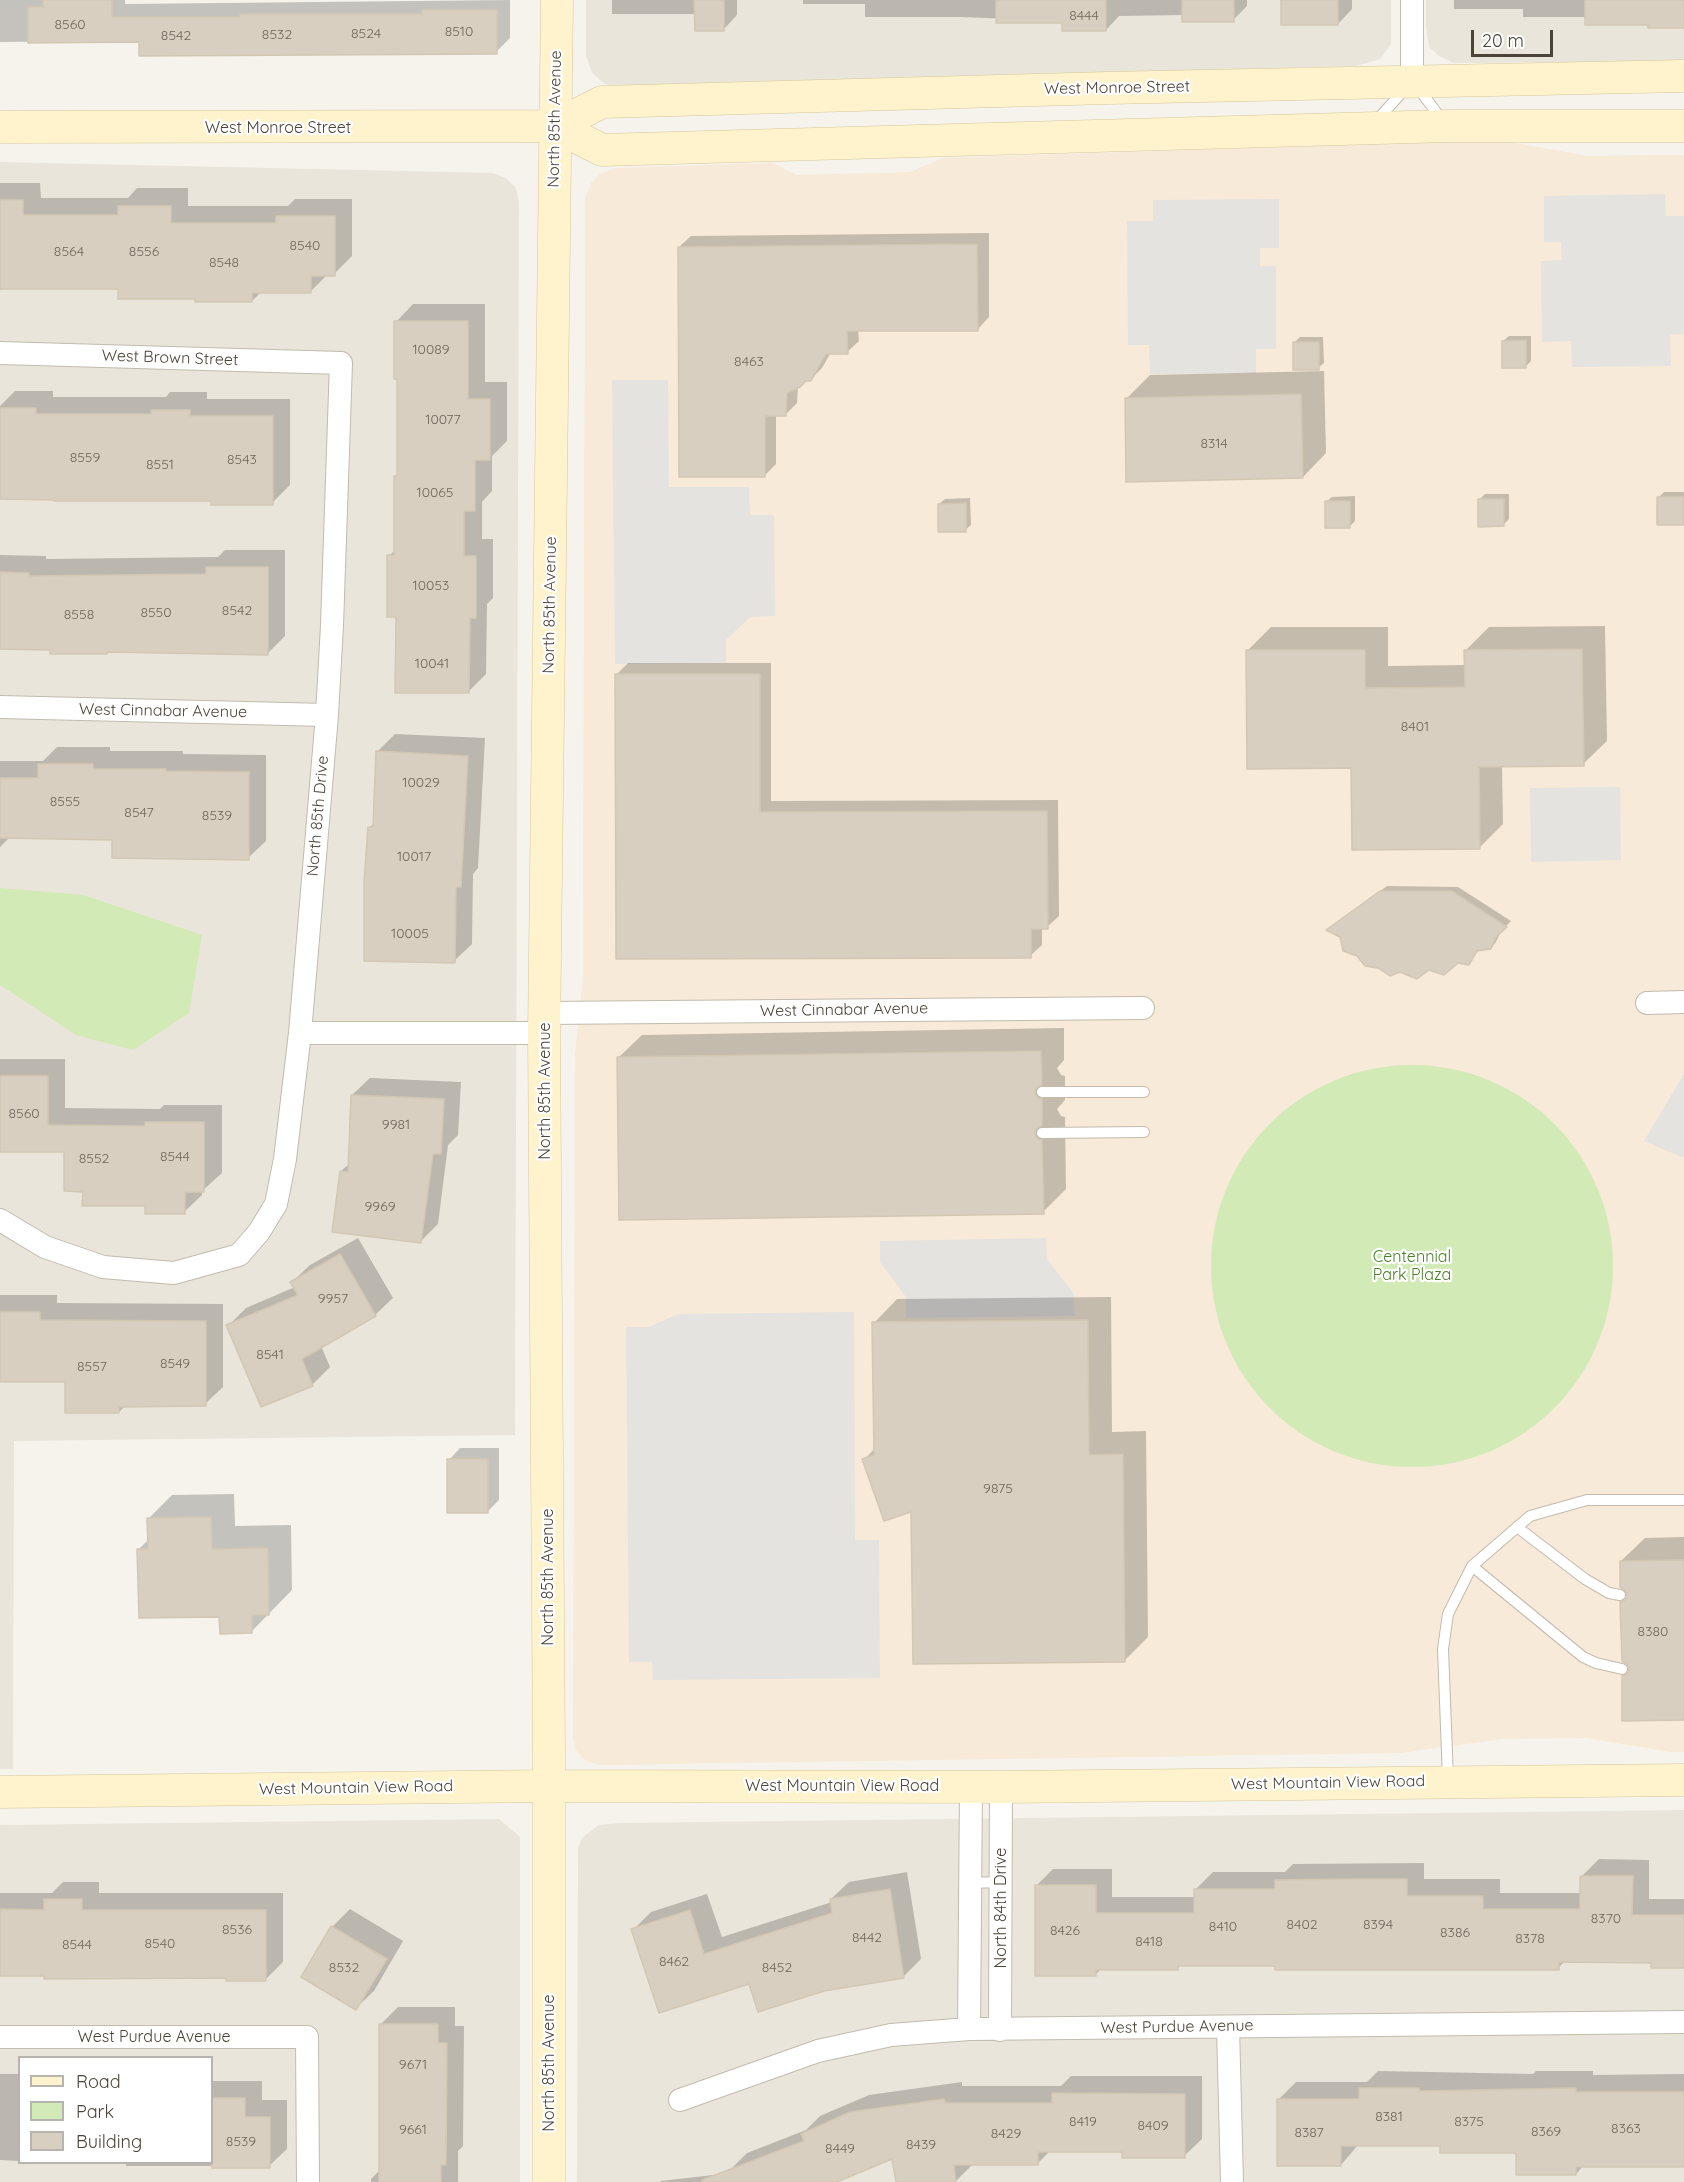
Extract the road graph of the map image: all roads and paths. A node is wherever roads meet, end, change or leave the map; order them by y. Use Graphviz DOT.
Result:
graph roads {
  1 [pos="556,0"];
  2 [pos="1412,0"];
  3 [pos="1684,76"];
  4 [pos="1413,81"];
  5 [pos="1108,88"];
  6 [pos="857,94"];
  7 [pos="555,126"];
  8 [pos="1447,126"];
  9 [pos="1684,126"];
  10 [pos="0,127"];
  11 [pos="1371,128"];
  12 [pos="1112,135"];
  13 [pos="858,142"];
  14 [pos="0,353"];
  15 [pos="341,363"];
  16 [pos="0,707"];
  17 [pos="327,715"];
  18 [pos="1684,1002"];
  19 [pos="1647,1003"];
  20 [pos="1143,1008"];
  21 [pos="545,1023"];
  22 [pos="300,1034"];
  23 [pos="1042,1092"];
  24 [pos="1144,1092"];
  25 [pos="1144,1132"];
  26 [pos="1042,1133"];
  27 [pos="0,1220"];
  28 [pos="1684,1500"];
  29 [pos="1517,1527"];
  30 [pos="1472,1566"];
  31 [pos="1620,1595"];
  32 [pos="1622,1670"];
  33 [pos="1684,1780"];
  34 [pos="1448,1782"];
  35 [pos="549,1786"];
  36 [pos="986,1786"];
  37 [pos="0,1792"];
  38 [pos="1001,1882"];
  39 [pos="970,1883"];
  40 [pos="1684,2022"];
  41 [pos="1228,2027"];
  42 [pos="969,2029"];
  43 [pos="1000,2030"];
  44 [pos="0,2037"];
  45 [pos="680,2100"];
  46 [pos="308,2182"];
  47 [pos="549,2182"];
  48 [pos="1232,2182"];
  1 -- 7 [label="street, North 85th Avenue"];
  2 -- 4 [label="street"];
  3 -- 4 [label="street, West Monroe Street"];
  4 -- 5 [label="street, West Monroe Street"];
  4 -- 8 [label="lane"];
  4 -- 11 [label="lane"];
  5 -- 6 [label="street, West Monroe Street"];
  5 -- 12 [label="street"];
  6 -- 7 [label="street, West Monroe Street"];
  6 -- 13 [label="street"];
  7 -- 10 [label="street, West Monroe Street"];
  7 -- 13 [label="street, West Monroe Street"];
  7 -- 21 [label="street, North 85th Avenue"];
  8 -- 9 [label="street, West Monroe Street"];
  8 -- 11 [label="street, West Monroe Street"];
  11 -- 12 [label="street, West Monroe Street"];
  12 -- 13 [label="street, West Monroe Street"];
  14 -- 15 [label="street, West Brown Street"];
  15 -- 17 [label="street, North 85th Drive"];
  16 -- 17 [label="street, West Cinnabar Avenue"];
  17 -- 22 [label="street, North 85th Drive"];
  18 -- 19 [label="street"];
  20 -- 21 [label="street, West Cinnabar Avenue"];
  21 -- 22 [label="street, West Cinnabar Avenue"];
  21 -- 35 [label="street, North 85th Avenue"];
  22 -- 27 [label="street, North 85th Drive"];
  23 -- 24 [label="lane"];
  25 -- 26 [label="lane"];
  28 -- 29 [label="lane"];
  29 -- 30 [label="lane"];
  29 -- 31 [label="lane"];
  30 -- 32 [label="lane"];
  30 -- 34 [label="lane"];
  33 -- 34 [label="street, West Mountain View Road"];
  34 -- 36 [label="street, West Mountain View Road"];
  35 -- 36 [label="street, West Mountain View Road"];
  35 -- 37 [label="street, West Mountain View Road"];
  35 -- 47 [label="street, North 85th Avenue"];
  36 -- 38 [label="street, North 84th Drive"];
  36 -- 39 [label="street, North 84th Drive"];
  38 -- 39 [label="lane"];
  38 -- 43 [label="street, North 84th Drive"];
  39 -- 42 [label="street, North 84th Drive"];
  40 -- 41 [label="street, West Purdue Avenue"];
  41 -- 43 [label="street, West Purdue Avenue"];
  41 -- 48 [label="street"];
  42 -- 43 [label="street, West Purdue Avenue"];
  42 -- 45 [label="street, West Purdue Avenue"];
  44 -- 46 [label="street, West Purdue Avenue"];
}
